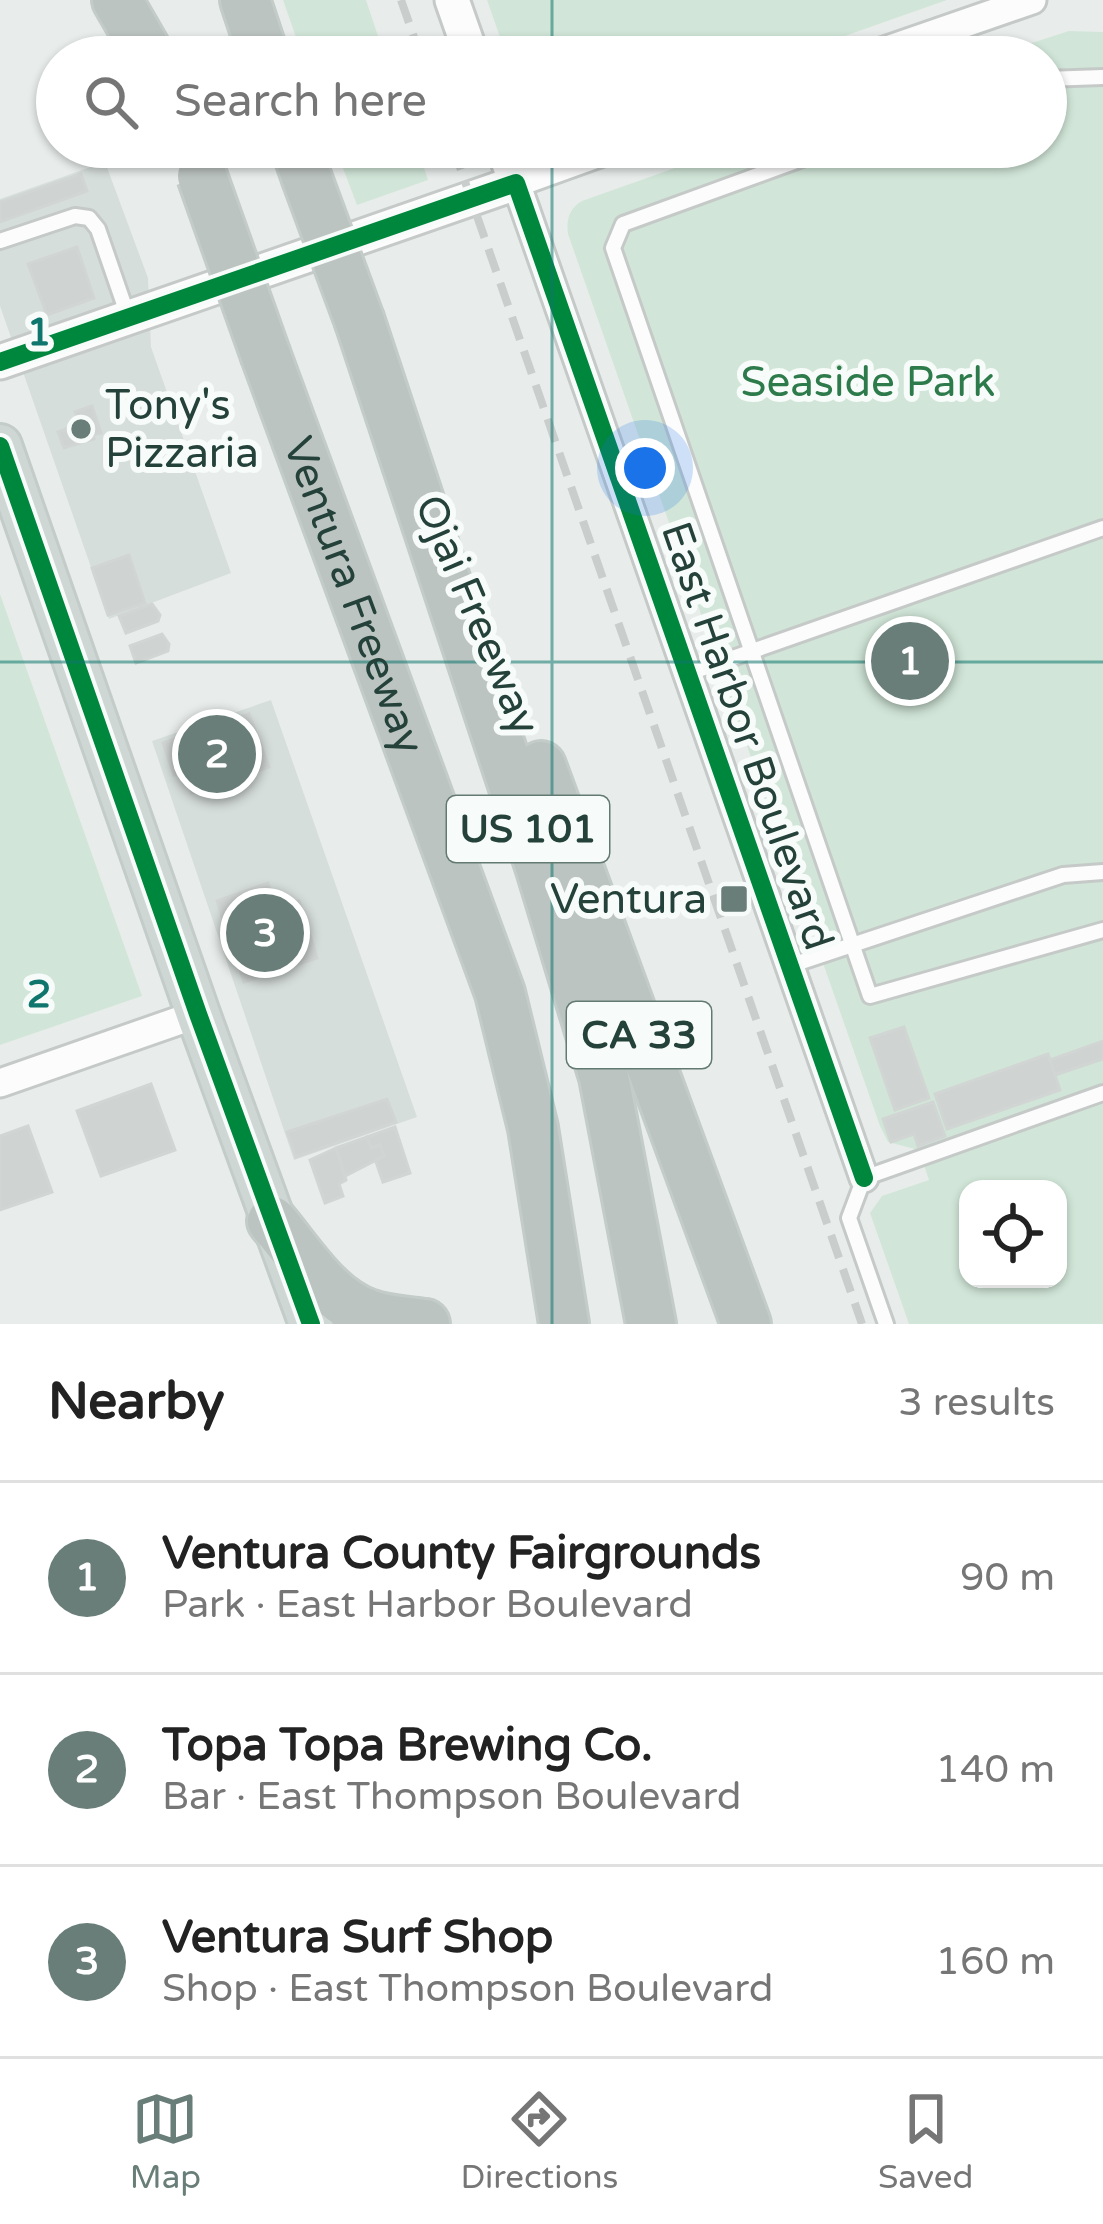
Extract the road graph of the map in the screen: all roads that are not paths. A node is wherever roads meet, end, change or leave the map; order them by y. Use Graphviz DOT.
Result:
graph roads {
  1 [pos="117,0"];
  2 [pos="146,0"];
  3 [pos="244,0"];
  4 [pos="452,0"];
  5 [pos="1032,0"];
  6 [pos="138,36"];
  7 [pos="159,36"];
  8 [pos="257,36"];
  9 [pos="465,36"];
  10 [pos="928,36"];
  11 [pos="1103,77"];
  12 [pos="1067,78"];
  13 [pos="200,168"];
  14 [pos="304,168"];
  15 [pos="511,168"];
  16 [pos="558,168"];
  17 [pos="777,168"];
  18 [pos="516,183"];
  19 [pos="0,241"];
  20 [pos="128,318"];
  21 [pos="0,362"];
  22 [pos="377,381"];
  23 [pos="0,446"];
  24 [pos="1103,528"];
  25 [pos="751,652"];
  26 [pos="687,674"];
  27 [pos="1103,872"];
  28 [pos="1103,930"];
  29 [pos="852,945"];
  30 [pos="789,966"];
  31 [pos="198,1014"];
  32 [pos="0,1083"];
  33 [pos="1103,1094"];
  34 [pos="863,1178"];
  35 [pos="272,1222"];
  36 [pos="649,1306"];
  37 [pos="311,1324"];
  38 [pos="425,1324"];
  39 [pos="564,1324"];
  40 [pos="746,1324"];
  41 [pos="886,1324"];
  1 -- 6 [label="highway"];
  2 -- 7 [label="highway"];
  3 -- 8 [label="highway"];
  4 -- 9 [label="street"];
  5 -- 10 [label="street"];
  11 -- 12 [label="lane"];
  13 -- 39 [label="highway, Ventura Freeway / US 101, bridge"];
  14 -- 22 [label="highway, Ventura Freeway / US 101, bridge"];
  15 -- 18 [label="street, East Harbor Boulevard"];
  16 -- 18 [label="street"];
  17 -- 25 [label="lane"];
  18 -- 20 [label="street"];
  18 -- 26 [label="street, East Harbor Boulevard"];
  19 -- 20 [label="lane"];
  20 -- 21 [label="street"];
  22 -- 36 [label="highway, Ventura Freeway / US 101"];
  22 -- 40 [label="highway, Ojai Freeway / CA 33"];
  23 -- 31 [label="main road"];
  24 -- 25 [label="lane"];
  25 -- 26 [label="lane"];
  25 -- 29 [label="lane"];
  26 -- 30 [label="street, East Harbor Boulevard"];
  27 -- 29 [label="lane"];
  28 -- 29 [label="lane"];
  29 -- 30 [label="lane"];
  30 -- 34 [label="street, East Harbor Boulevard"];
  31 -- 32 [label="street"];
  31 -- 35 [label="main road"];
  33 -- 34 [label="lane"];
  34 -- 41 [label="lane"];
  35 -- 37 [label="main road"];
  35 -- 38 [label="highway"];
}
